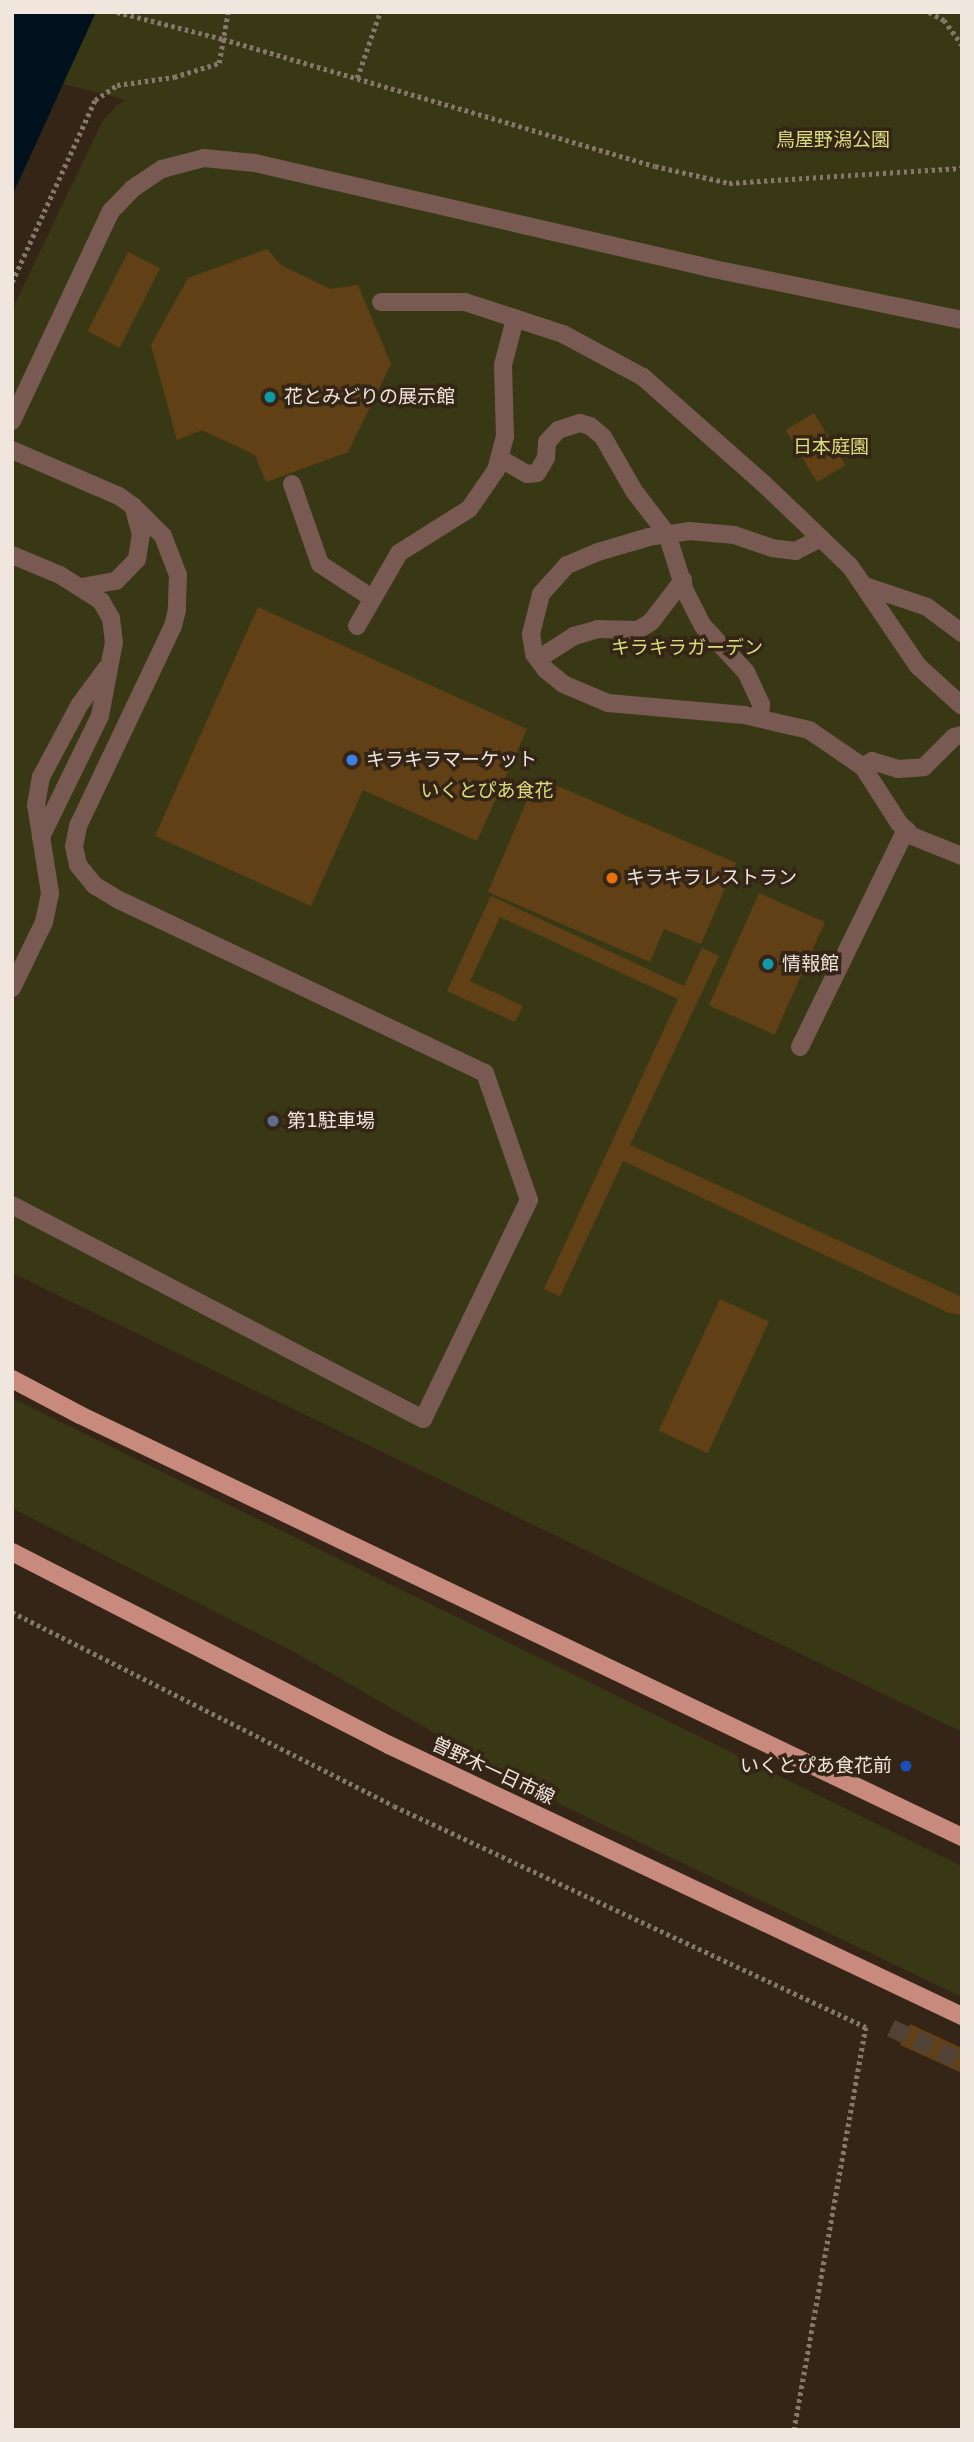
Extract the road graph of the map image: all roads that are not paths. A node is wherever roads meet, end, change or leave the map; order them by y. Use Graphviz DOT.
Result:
graph roads {
  1 [pos="381,302"];
  2 [pos="515,319"];
  3 [pos="962,320"];
  4 [pos="12,421"];
  5 [pos="12,450"];
  6 [pos="501,458"];
  7 [pos="292,484"];
  8 [pos="133,506"];
  9 [pos="667,534"];
  10 [pos="821,538"];
  11 [pos="12,555"];
  12 [pos="683,580"];
  13 [pos="865,586"];
  14 [pos="82,587"];
  15 [pos="372,598"];
  16 [pos="357,626"];
  17 [pos="962,632"];
  18 [pos="538,659"];
  19 [pos="109,664"];
  20 [pos="962,706"];
  21 [pos="760,718"];
  22 [pos="962,735"];
  23 [pos="863,767"];
  24 [pos="906,830"];
  25 [pos="41,837"];
  26 [pos="962,856"];
  27 [pos="12,988"];
  28 [pos="800,1047"];
  29 [pos="12,1205"];
  30 [pos="12,1379"];
  31 [pos="12,1552"];
  32 [pos="962,1838"];
  33 [pos="962,2016"];
  1 -- 2 [label="street"];
  2 -- 6 [label="street"];
  2 -- 10 [label="street"];
  3 -- 4 [label="street"];
  5 -- 8 [label="street"];
  6 -- 9 [label="street"];
  6 -- 15 [label="street"];
  7 -- 15 [label="street"];
  8 -- 14 [label="street"];
  8 -- 29 [label="street"];
  9 -- 10 [label="street"];
  9 -- 12 [label="street"];
  9 -- 18 [label="street"];
  10 -- 13 [label="street"];
  11 -- 14 [label="street"];
  12 -- 18 [label="street"];
  12 -- 21 [label="street"];
  13 -- 17 [label="street"];
  13 -- 20 [label="street"];
  14 -- 19 [label="street"];
  15 -- 16 [label="street"];
  18 -- 21 [label="street"];
  19 -- 25 [label="street"];
  19 -- 25 [label="street"];
  21 -- 23 [label="street"];
  22 -- 23 [label="street"];
  23 -- 24 [label="street"];
  24 -- 26 [label="street"];
  24 -- 28 [label="street"];
  25 -- 27 [label="street"];
  30 -- 32 [label="main road"];
  31 -- 33 [label="main road, 曽野木一日市線"];
}
